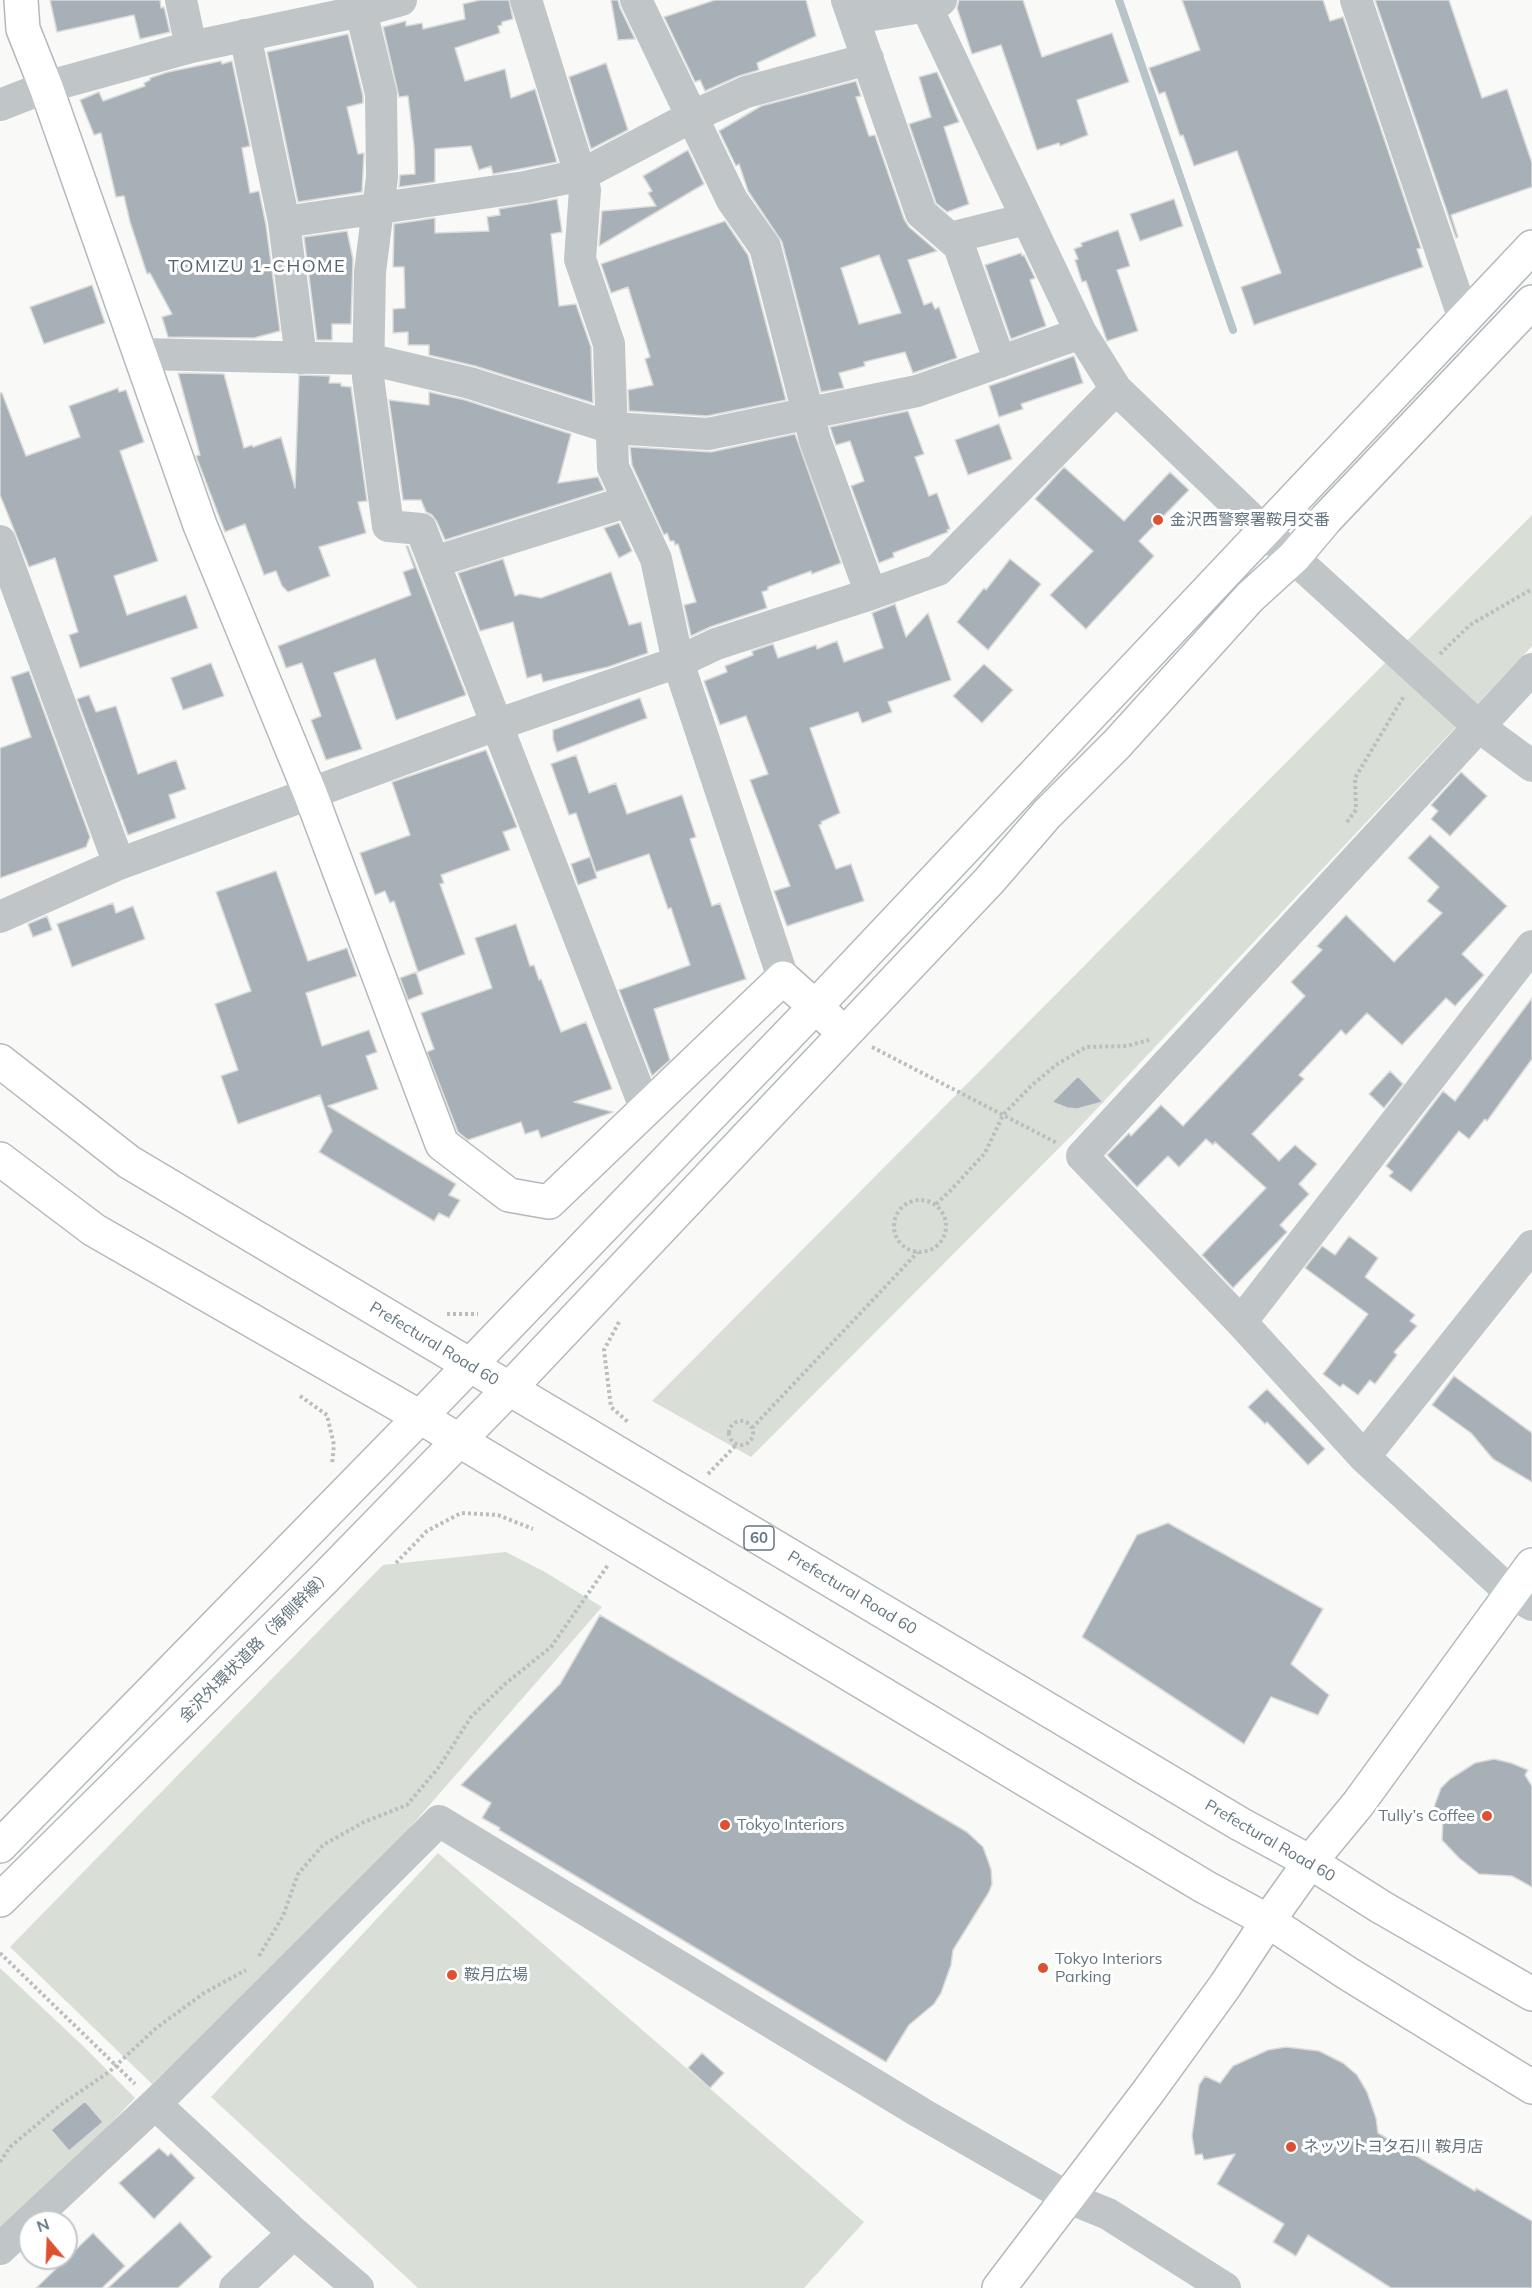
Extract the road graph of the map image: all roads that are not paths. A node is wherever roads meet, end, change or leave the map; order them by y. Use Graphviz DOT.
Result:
graph roads {
  1 [pos="21,0"];
  2 [pos="181,0"];
  3 [pos="401,0"];
  4 [pos="526,0"];
  5 [pos="636,0"];
  6 [pos="1356,0"];
  7 [pos="938,2"];
  8 [pos="851,9"];
  9 [pos="361,11"];
  10 [pos="245,35"];
  11 [pos="191,47"];
  12 [pos="868,59"];
  13 [pos="46,87"];
  14 [pos="0,105"];
  15 [pos="691,117"];
  16 [pos="581,175"];
  17 [pos="378,207"];
  18 [pos="1026,219"];
  19 [pos="284,222"];
  20 [pos="950,238"];
  21 [pos="1532,247"];
  22 [pos="1532,302"];
  23 [pos="1464,318"];
  24 [pos="1081,333"];
  25 [pos="140,354"];
  26 [pos="301,358"];
  27 [pos="368,359"];
  28 [pos="1000,362"];
  29 [pos="1116,389"];
  30 [pos="808,413"];
  31 [pos="612,428"];
  32 [pos="629,501"];
  33 [pos="1263,530"];
  34 [pos="3,557"];
  35 [pos="1294,557"];
  36 [pos="434,562"];
  37 [pos="871,594"];
  38 [pos="678,662"];
  39 [pos="1532,669"];
  40 [pos="496,725"];
  41 [pos="1478,726"];
  42 [pos="1532,766"];
  43 [pos="310,793"];
  44 [pos="119,864"];
  45 [pos="0,917"];
  46 [pos="1532,946"];
  47 [pos="783,978"];
  48 [pos="815,1007"];
  49 [pos="844,1033"];
  50 [pos="0,1061"];
  51 [pos="646,1110"];
  52 [pos="0,1160"];
  53 [pos="1532,1246"];
  54 [pos="1241,1322"];
  55 [pos="469,1365"];
  56 [pos="509,1389"];
  57 [pos="420,1417"];
  58 [pos="459,1441"];
  59 [pos="1364,1457"];
  60 [pos="1532,1565"];
  61 [pos="1521,1598"];
  62 [pos="0,1846"];
  63 [pos="1310,1863"];
  64 [pos="0,1899"];
  65 [pos="1268,1921"];
  66 [pos="1532,1994"];
  67 [pos="1532,2086"];
  68 [pos="155,2104"];
  69 [pos="1069,2198"];
  70 [pos="294,2233"];
  71 [pos="0,2249"];
  72 [pos="235,2288"];
  73 [pos="358,2288"];
  74 [pos="999,2288"];
  75 [pos="1225,2288"];
  1 -- 13 [label="street"];
  2 -- 11 [label="street"];
  3 -- 9 [label="street"];
  4 -- 16 [label="street"];
  5 -- 15 [label="street"];
  6 -- 23 [label="street"];
  7 -- 8 [label="street"];
  7 -- 18 [label="street"];
  8 -- 12 [label="street"];
  9 -- 10 [label="street"];
  9 -- 17 [label="street"];
  10 -- 11 [label="street"];
  10 -- 19 [label="street"];
  11 -- 13 [label="street"];
  12 -- 15 [label="street"];
  12 -- 20 [label="street"];
  13 -- 14 [label="street"];
  13 -- 25 [label="street"];
  15 -- 16 [label="street"];
  15 -- 30 [label="street"];
  16 -- 17 [label="street"];
  16 -- 31 [label="street"];
  17 -- 19 [label="street"];
  17 -- 27 [label="street"];
  18 -- 20 [label="street"];
  18 -- 24 [label="street"];
  19 -- 26 [label="street"];
  20 -- 28 [label="street"];
  21 -- 23 [label="street"];
  22 -- 35 [label="street, 金沢外環状道路（海側幹線）"];
  23 -- 33 [label="street"];
  24 -- 28 [label="street"];
  24 -- 29 [label="street"];
  25 -- 26 [label="street"];
  25 -- 43 [label="street"];
  26 -- 27 [label="street"];
  27 -- 31 [label="street"];
  27 -- 36 [label="street"];
  28 -- 30 [label="street"];
  29 -- 33 [label="street"];
  29 -- 37 [label="street"];
  30 -- 31 [label="street"];
  30 -- 37 [label="street"];
  31 -- 32 [label="street"];
  32 -- 36 [label="street"];
  32 -- 38 [label="street"];
  33 -- 35 [label="street"];
  33 -- 48 [label="street"];
  34 -- 44 [label="street"];
  35 -- 41 [label="street"];
  35 -- 49 [label="street, 金沢外環状道路（海側幹線）"];
  36 -- 40 [label="street"];
  37 -- 38 [label="street"];
  38 -- 40 [label="street"];
  38 -- 47 [label="street"];
  39 -- 41 [label="street"];
  40 -- 43 [label="street"];
  40 -- 51 [label="street"];
  41 -- 42 [label="street"];
  41 -- 54 [label="street"];
  43 -- 44 [label="street"];
  43 -- 51 [label="street"];
  44 -- 45 [label="street"];
  46 -- 54 [label="street"];
  47 -- 48 [label="street"];
  47 -- 51 [label="street"];
  48 -- 49 [label="street"];
  48 -- 55 [label="street"];
  49 -- 56 [label="street, 金沢外環状道路（海側幹線）"];
  50 -- 55 [label="street, Prefectural Road 60 / 60"];
  52 -- 57 [label="street"];
  53 -- 59 [label="street"];
  54 -- 59 [label="street"];
  55 -- 56 [label="street, Prefectural Road 60 / 60"];
  55 -- 57 [label="street"];
  56 -- 58 [label="street, 金沢外環状道路（海側幹線）"];
  56 -- 63 [label="street, Prefectural Road 60 / 60"];
  57 -- 58 [label="street"];
  57 -- 62 [label="street"];
  58 -- 64 [label="street, 金沢外環状道路（海側幹線）"];
  58 -- 65 [label="street"];
  59 -- 61 [label="street"];
  60 -- 61 [label="street"];
  61 -- 63 [label="street"];
  63 -- 65 [label="street"];
  63 -- 66 [label="street, Prefectural Road 60 / 60"];
  65 -- 67 [label="street"];
  65 -- 69 [label="street"];
  68 -- 69 [label="street"];
  68 -- 70 [label="street"];
  68 -- 71 [label="street"];
  69 -- 74 [label="street"];
  69 -- 75 [label="street"];
  70 -- 72 [label="street"];
  70 -- 73 [label="street"];
}
